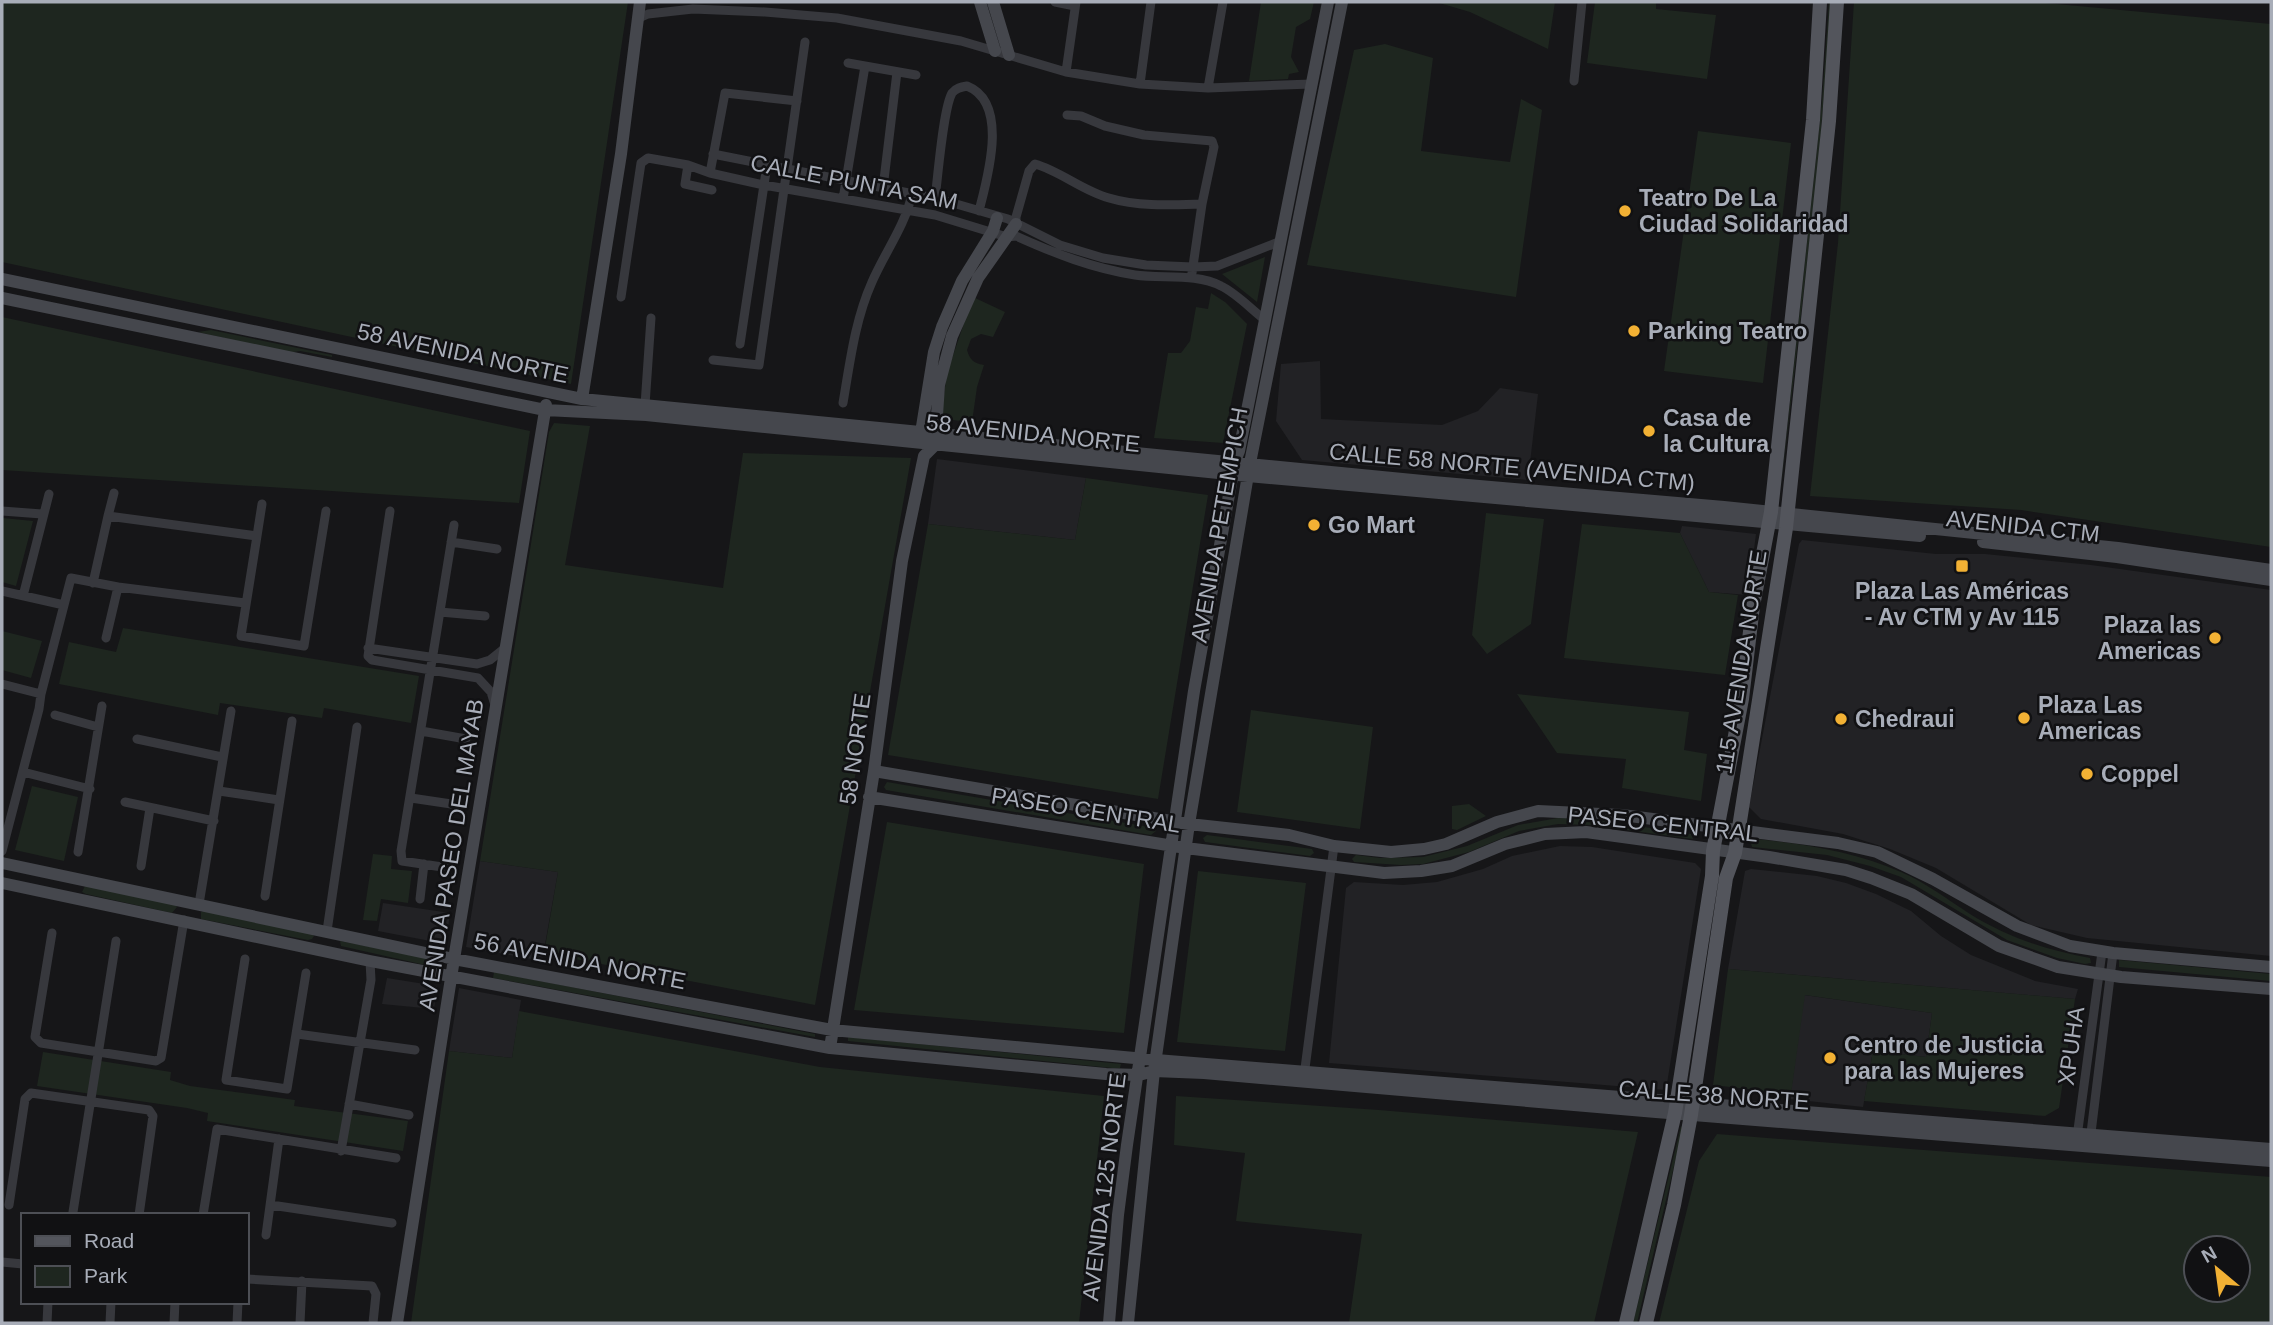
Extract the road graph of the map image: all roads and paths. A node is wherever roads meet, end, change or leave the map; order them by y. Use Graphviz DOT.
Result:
graph roads {
  1 [pos="640,2"];
  2 [pos="980,2"];
  3 [pos="993,2"];
  4 [pos="1055,2"];
  5 [pos="1151,2"];
  6 [pos="1223,2"];
  7 [pos="1328,2"];
  8 [pos="1342,2"];
  9 [pos="1582,2"];
  10 [pos="1820,2"];
  11 [pos="1837,2"];
  12 [pos="1075,4"];
  13 [pos="694,6"];
  14 [pos="766,7"];
  15 [pos="639,18"];
  16 [pos="805,42"];
  17 [pos="995,51"];
  18 [pos="1009,55"];
  19 [pos="848,63"];
  20 [pos="865,66"];
  21 [pos="897,72"];
  22 [pos="1066,72"];
  23 [pos="916,75"];
  24 [pos="1574,81"];
  25 [pos="1311,84"];
  26 [pos="1140,85"];
  27 [pos="1208,88"];
  28 [pos="797,101"];
  29 [pos="1067,115"];
  30 [pos="713,154"];
  31 [pos="766,164"];
  32 [pos="688,165"];
  33 [pos="788,169"];
  34 [pos="710,173"];
  35 [pos="846,181"];
  36 [pos="764,185"];
  37 [pos="883,188"];
  38 [pos="784,189"];
  39 [pos="712,190"];
  40 [pos="912,194"];
  41 [pos="935,198"];
  42 [pos="843,199"];
  43 [pos="1202,204"];
  44 [pos="979,211"];
  45 [pos="908,212"];
  46 [pos="997,218"];
  47 [pos="1016,224"];
  48 [pos="993,232"];
  49 [pos="1007,237"];
  50 [pos="1281,241"];
  51 [pos="1193,267"];
  52 [pos="1192,278"];
  53 [pos="2,279"];
  54 [pos="2,298"];
  55 [pos="621,298"];
  56 [pos="157,311"];
  57 [pos="651,318"];
  58 [pos="1264,319"];
  59 [pos="153,329"];
  60 [pos="740,344"];
  61 [pos="347,350"];
  62 [pos="940,353"];
  63 [pos="713,360"];
  64 [pos="343,368"];
  65 [pos="548,393"];
  66 [pos="582,399"];
  67 [pos="843,403"];
  68 [pos="645,405"];
  69 [pos="545,410"];
  70 [pos="936,439"];
  71 [pos="922,444"];
  72 [pos="1234,468"];
  73 [pos="1249,469"];
  74 [pos="114,493"];
  75 [pos="49,494"];
  76 [pos="262,504"];
  77 [pos="2,511"];
  78 [pos="390,511"];
  79 [pos="326,512"];
  80 [pos="42,514"];
  81 [pos="108,516"];
  82 [pos="1769,518"];
  83 [pos="1786,520"];
  84 [pos="454,525"];
  85 [pos="257,536"];
  86 [pos="451,542"];
  87 [pos="497,549"];
  88 [pos="2271,570"];
  89 [pos="2271,580"];
  90 [pos="93,583"];
  91 [pos="118,587"];
  92 [pos="2,591"];
  93 [pos="23,596"];
  94 [pos="245,603"];
  95 [pos="64,605"];
  96 [pos="440,612"];
  97 [pos="485,616"];
  98 [pos="107,638"];
  99 [pos="368,648"];
  100 [pos="505,648"];
  101 [pos="434,657"];
  102 [pos="469,664"];
  103 [pos="432,669"];
  104 [pos="467,674"];
  105 [pos="2,684"];
  106 [pos="41,694"];
  107 [pos="102,706"];
  108 [pos="496,710"];
  109 [pos="231,711"];
  110 [pos="55,715"];
  111 [pos="292,721"];
  112 [pos="98,727"];
  113 [pos="357,727"];
  114 [pos="421,731"];
  115 [pos="137,739"];
  116 [pos="466,739"];
  117 [pos="222,757"];
  118 [pos="874,771"];
  119 [pos="28,773"];
  120 [pos="90,789"];
  121 [pos="219,791"];
  122 [pos="869,797"];
  123 [pos="411,798"];
  124 [pos="279,800"];
  125 [pos="125,802"];
  126 [pos="457,805"];
  127 [pos="150,808"];
  128 [pos="214,821"];
  129 [pos="1175,821"];
  130 [pos="1189,824"];
  131 [pos="1718,828"];
  132 [pos="1738,830"];
  133 [pos="1171,845"];
  134 [pos="1334,846"];
  135 [pos="1186,848"];
  136 [pos="2,851"];
  137 [pos="1713,851"];
  138 [pos="78,852"];
  139 [pos="1735,853"];
  140 [pos="2,863"];
  141 [pos="424,864"];
  142 [pos="141,866"];
  143 [pos="1330,867"];
  144 [pos="449,868"];
  145 [pos="75,878"];
  146 [pos="2,883"];
  147 [pos="265,896"];
  148 [pos="71,897"];
  149 [pos="420,899"];
  150 [pos="194,903"];
  151 [pos="184,920"];
  152 [pos="327,931"];
  153 [pos="52,933"];
  154 [pos="116,941"];
  155 [pos="324,950"];
  156 [pos="2107,952"];
  157 [pos="245,959"];
  158 [pos="454,959"];
  159 [pos="370,961"];
  160 [pos="2271,967"];
  161 [pos="306,974"];
  162 [pos="2105,975"];
  163 [pos="451,977"];
  164 [pos="2271,989"];
  165 [pos="832,1030"];
  166 [pos="297,1034"];
  167 [pos="360,1044"];
  168 [pos="830,1048"];
  169 [pos="415,1050"];
  170 [pos="99,1051"];
  171 [pos="1141,1056"];
  172 [pos="1155,1065"];
  173 [pos="1106,1074"];
  174 [pos="1139,1075"];
  175 [pos="1304,1076"];
  176 [pos="91,1101"];
  177 [pos="349,1104"];
  178 [pos="1676,1107"];
  179 [pos="1692,1108"];
  180 [pos="409,1115"];
  181 [pos="279,1139"];
  182 [pos="2084,1140"];
  183 [pos="1127,1145"];
  184 [pos="2271,1149"];
  185 [pos="341,1151"];
  186 [pos="396,1158"];
  187 [pos="2271,1161"];
  188 [pos="9,1205"];
  189 [pos="271,1205"];
  190 [pos="74,1212"];
  191 [pos="139,1213"];
  192 [pos="203,1213"];
  193 [pos="392,1223"];
  194 [pos="266,1236"];
  195 [pos="2,1262"];
  196 [pos="21,1264"];
  197 [pos="248,1279"];
  198 [pos="302,1281"];
  199 [pos="48,1304"];
  200 [pos="111,1304"];
  201 [pos="176,1304"];
  202 [pos="238,1304"];
  203 [pos="47,1323"];
  204 [pos="110,1323"];
  205 [pos="174,1323"];
  206 [pos="237,1323"];
  207 [pos="300,1323"];
  208 [pos="373,1323"];
  209 [pos="397,1323"];
  210 [pos="1110,1323"];
  211 [pos="1128,1323"];
  212 [pos="1626,1323"];
  213 [pos="1646,1323"];
  1 -- 15 [label="main road"];
  2 -- 17 [label="main road"];
  3 -- 18 [label="main road"];
  4 -- 12 [label="street"];
  5 -- 26 [label="street"];
  6 -- 27 [label="street"];
  7 -- 25 [label="main road, AVENIDA PETEMPICH"];
  8 -- 73 [label="main road, AVENIDA PETEMPICH"];
  9 -- 24 [label="street"];
  10 -- 82 [label="main road, 115 AVENIDA NORTE"];
  11 -- 83 [label="main road, 115 AVENIDA NORTE"];
  12 -- 22 [label="street"];
  13 -- 14 [label="street"];
  13 -- 15 [label="street"];
  14 -- 17 [label="street"];
  15 -- 66 [label="main road"];
  16 -- 28 [label="street"];
  17 -- 18 [label="street"];
  18 -- 22 [label="street"];
  19 -- 20 [label="street"];
  20 -- 21 [label="street"];
  20 -- 35 [label="street"];
  21 -- 23 [label="street"];
  21 -- 37 [label="street"];
  22 -- 26 [label="street"];
  25 -- 27 [label="street"];
  25 -- 50 [label="main road, AVENIDA PETEMPICH"];
  26 -- 27 [label="street"];
  28 -- 30 [label="street"];
  28 -- 33 [label="street"];
  29 -- 43 [label="street"];
  30 -- 31 [label="street, CALLE PUNTA SAM"];
  30 -- 34 [label="street"];
  31 -- 33 [label="street, CALLE PUNTA SAM"];
  31 -- 36 [label="street"];
  32 -- 34 [label="street, CALLE PUNTA SAM"];
  32 -- 39 [label="street"];
  32 -- 55 [label="street, CALLE PUNTA SAM"];
  33 -- 35 [label="street, CALLE PUNTA SAM"];
  33 -- 38 [label="street"];
  34 -- 36 [label="street, CALLE PUNTA SAM"];
  35 -- 37 [label="street, CALLE PUNTA SAM"];
  35 -- 42 [label="street"];
  36 -- 38 [label="street, CALLE PUNTA SAM"];
  36 -- 60 [label="street"];
  37 -- 40 [label="street, CALLE PUNTA SAM"];
  38 -- 42 [label="street, CALLE PUNTA SAM"];
  38 -- 63 [label="street"];
  40 -- 41 [label="street, CALLE PUNTA SAM"];
  40 -- 45 [label="street"];
  41 -- 44 [label="street, CALLE PUNTA SAM"];
  41 -- 44 [label="street"];
  42 -- 45 [label="street, CALLE PUNTA SAM"];
  43 -- 47 [label="street"];
  43 -- 51 [label="street"];
  44 -- 46 [label="street, CALLE PUNTA SAM"];
  45 -- 48 [label="street, CALLE PUNTA SAM"];
  45 -- 67 [label="street"];
  46 -- 47 [label="street, CALLE PUNTA SAM"];
  46 -- 48 [label="main road, 58 NORTE"];
  47 -- 49 [label="main road, 58 NORTE"];
  47 -- 51 [label="street, CALLE PUNTA SAM"];
  48 -- 49 [label="street, CALLE PUNTA SAM"];
  48 -- 62 [label="main road, 58 NORTE"];
  49 -- 52 [label="street, CALLE PUNTA SAM"];
  49 -- 62 [label="main road, 58 NORTE"];
  50 -- 51 [label="street, CALLE PUNTA SAM"];
  50 -- 58 [label="main road, AVENIDA PETEMPICH"];
  51 -- 52 [label="street"];
  52 -- 58 [label="street, CALLE PUNTA SAM"];
  53 -- 56 [label="main road, 58 AVENIDA NORTE"];
  54 -- 59 [label="main road, 58 AVENIDA NORTE"];
  56 -- 59 [label="main road"];
  56 -- 61 [label="main road, 58 AVENIDA NORTE"];
  57 -- 68 [label="street"];
  58 -- 72 [label="main road, AVENIDA PETEMPICH"];
  59 -- 64 [label="main road, 58 AVENIDA NORTE"];
  61 -- 64 [label="main road"];
  61 -- 65 [label="main road, 58 AVENIDA NORTE"];
  62 -- 70 [label="main road, 58 NORTE"];
  62 -- 71 [label="main road, 58 NORTE"];
  64 -- 69 [label="main road, 58 AVENIDA NORTE"];
  65 -- 66 [label="main road, 58 AVENIDA NORTE"];
  65 -- 69 [label="main road, AVENIDA PASEO DEL MAYAB"];
  66 -- 68 [label="main road, 58 AVENIDA NORTE"];
  68 -- 71 [label="main road, 58 AVENIDA NORTE"];
  69 -- 71 [label="main road, 58 AVENIDA NORTE"];
  69 -- 100 [label="main road, AVENIDA PASEO DEL MAYAB"];
  70 -- 71 [label="main road, 58 AVENIDA NORTE"];
  70 -- 71 [label="main road"];
  70 -- 72 [label="main road, 58 AVENIDA NORTE"];
  71 -- 118 [label="main road, 58 NORTE"];
  72 -- 73 [label="main road, 58 AVENIDA NORTE"];
  72 -- 129 [label="main road, AVENIDA PETEMPICH"];
  73 -- 82 [label="main road, CALLE 58 NORTE (AVENIDA CTM)"];
  73 -- 130 [label="main road, AVENIDA PETEMPICH"];
  74 -- 81 [label="street"];
  75 -- 80 [label="street"];
  76 -- 85 [label="street"];
  77 -- 80 [label="street"];
  78 -- 99 [label="street"];
  79 -- 94 [label="street"];
  80 -- 93 [label="street"];
  81 -- 85 [label="street"];
  81 -- 90 [label="street"];
  82 -- 83 [label="main road, AVENIDA CTM"];
  82 -- 131 [label="main road, 115 AVENIDA NORTE"];
  83 -- 88 [label="main road, AVENIDA CTM"];
  83 -- 89 [label="main road, AVENIDA CTM"];
  83 -- 132 [label="main road, 115 AVENIDA NORTE"];
  84 -- 86 [label="street"];
  85 -- 94 [label="street"];
  86 -- 87 [label="street"];
  86 -- 96 [label="street"];
  90 -- 91 [label="street"];
  90 -- 95 [label="street"];
  91 -- 94 [label="street"];
  91 -- 98 [label="street"];
  92 -- 93 [label="street"];
  93 -- 95 [label="street"];
  95 -- 106 [label="street"];
  96 -- 97 [label="street"];
  96 -- 101 [label="street"];
  99 -- 101 [label="street"];
  99 -- 103 [label="street"];
  100 -- 102 [label="street"];
  100 -- 108 [label="main road, AVENIDA PASEO DEL MAYAB"];
  101 -- 102 [label="street"];
  101 -- 103 [label="street"];
  102 -- 104 [label="street"];
  103 -- 104 [label="street"];
  103 -- 114 [label="street"];
  104 -- 108 [label="street"];
  105 -- 106 [label="street"];
  106 -- 119 [label="street"];
  107 -- 112 [label="street"];
  108 -- 158 [label="main road, AVENIDA PASEO DEL MAYAB"];
  109 -- 117 [label="street"];
  110 -- 112 [label="street"];
  111 -- 124 [label="street"];
  112 -- 120 [label="street"];
  113 -- 152 [label="street"];
  114 -- 116 [label="street"];
  114 -- 123 [label="street"];
  115 -- 117 [label="street"];
  117 -- 121 [label="street"];
  118 -- 122 [label="main road, 58 NORTE"];
  118 -- 129 [label="main road, PASEO CENTRAL"];
  119 -- 120 [label="street"];
  119 -- 136 [label="street"];
  120 -- 138 [label="street"];
  121 -- 124 [label="street"];
  121 -- 128 [label="street"];
  122 -- 133 [label="main road, PASEO CENTRAL"];
  122 -- 165 [label="main road, 58 NORTE"];
  123 -- 126 [label="street"];
  123 -- 141 [label="street"];
  124 -- 147 [label="street"];
  125 -- 127 [label="street"];
  127 -- 128 [label="street"];
  127 -- 142 [label="street"];
  128 -- 150 [label="street"];
  129 -- 130 [label="main road, PASEO CENTRAL"];
  129 -- 133 [label="main road, AVENIDA PETEMPICH"];
  130 -- 134 [label="main road, PASEO CENTRAL"];
  130 -- 135 [label="main road, AVENIDA PETEMPICH"];
  131 -- 132 [label="main road, PASEO CENTRAL"];
  131 -- 134 [label="main road, PASEO CENTRAL"];
  131 -- 137 [label="main road, 115 AVENIDA NORTE"];
  132 -- 139 [label="main road, 115 AVENIDA NORTE"];
  132 -- 156 [label="main road, PASEO CENTRAL"];
  133 -- 135 [label="main road, PASEO CENTRAL"];
  133 -- 171 [label="main road, AVENIDA PETEMPICH"];
  134 -- 143 [label="street"];
  135 -- 143 [label="main road, PASEO CENTRAL"];
  135 -- 172 [label="main road, AVENIDA PETEMPICH"];
  137 -- 139 [label="main road, PASEO CENTRAL"];
  137 -- 143 [label="main road, PASEO CENTRAL"];
  137 -- 178 [label="main road"];
  139 -- 162 [label="main road, PASEO CENTRAL"];
  139 -- 179 [label="main road, 115 AVENIDA NORTE"];
  140 -- 145 [label="main road, 56 AVENIDA NORTE"];
  141 -- 144 [label="street"];
  141 -- 149 [label="street"];
  143 -- 175 [label="street"];
  145 -- 148 [label="main road"];
  145 -- 150 [label="main road, 56 AVENIDA NORTE"];
  146 -- 148 [label="main road, 56 AVENIDA NORTE"];
  148 -- 151 [label="main road, 56 AVENIDA NORTE"];
  150 -- 151 [label="main road"];
  150 -- 152 [label="main road, 56 AVENIDA NORTE"];
  151 -- 155 [label="main road, 56 AVENIDA NORTE"];
  151 -- 170 [label="street"];
  152 -- 155 [label="main road"];
  152 -- 158 [label="main road, 56 AVENIDA NORTE"];
  153 -- 170 [label="street"];
  154 -- 170 [label="street"];
  155 -- 159 [label="main road, 56 AVENIDA NORTE"];
  156 -- 160 [label="main road, PASEO CENTRAL"];
  156 -- 162 [label="street, XPUHA"];
  157 -- 166 [label="street"];
  158 -- 163 [label="main road, AVENIDA PASEO DEL MAYAB"];
  158 -- 165 [label="main road, 56 AVENIDA NORTE"];
  159 -- 163 [label="main road, 56 AVENIDA NORTE"];
  159 -- 167 [label="street"];
  161 -- 166 [label="street"];
  162 -- 164 [label="main road, PASEO CENTRAL"];
  162 -- 182 [label="street, XPUHA"];
  163 -- 168 [label="main road, 56 AVENIDA NORTE"];
  163 -- 209 [label="main road, AVENIDA PASEO DEL MAYAB"];
  165 -- 168 [label="main road, 58 NORTE"];
  165 -- 171 [label="main road, 56 AVENIDA NORTE"];
  166 -- 167 [label="street"];
  167 -- 169 [label="street"];
  167 -- 177 [label="street"];
  168 -- 173 [label="main road, 56 AVENIDA NORTE"];
  170 -- 176 [label="street"];
  171 -- 172 [label="main road, 56 AVENIDA NORTE"];
  171 -- 174 [label="main road, AVENIDA 125 NORTE"];
  172 -- 174 [label="main road, 56 AVENIDA NORTE"];
  172 -- 175 [label="main road, CALLE 38 NORTE"];
  172 -- 211 [label="main road, AVENIDA 125 NORTE"];
  173 -- 174 [label="main road, 56 AVENIDA NORTE"];
  173 -- 183 [label="main road"];
  174 -- 183 [label="main road, AVENIDA 125 NORTE"];
  175 -- 178 [label="main road, CALLE 38 NORTE"];
  176 -- 188 [label="street"];
  176 -- 190 [label="street"];
  176 -- 191 [label="street"];
  177 -- 180 [label="street"];
  177 -- 185 [label="street"];
  178 -- 179 [label="main road, CALLE 38 NORTE"];
  178 -- 212 [label="main road"];
  179 -- 182 [label="main road, CALLE 38 NORTE"];
  179 -- 213 [label="main road, 115 AVENIDA NORTE"];
  181 -- 185 [label="street"];
  181 -- 189 [label="street"];
  181 -- 192 [label="street"];
  182 -- 184 [label="main road, CALLE 38 NORTE"];
  182 -- 187 [label="main road, CALLE 38 NORTE"];
  183 -- 210 [label="main road, AVENIDA 125 NORTE"];
  185 -- 186 [label="street"];
  189 -- 193 [label="street"];
  189 -- 194 [label="street"];
  195 -- 196 [label="street"];
  197 -- 198 [label="street"];
  198 -- 207 [label="street"];
  198 -- 208 [label="street"];
  199 -- 203 [label="street"];
  200 -- 204 [label="street"];
  201 -- 205 [label="street"];
  202 -- 206 [label="street"];
}
